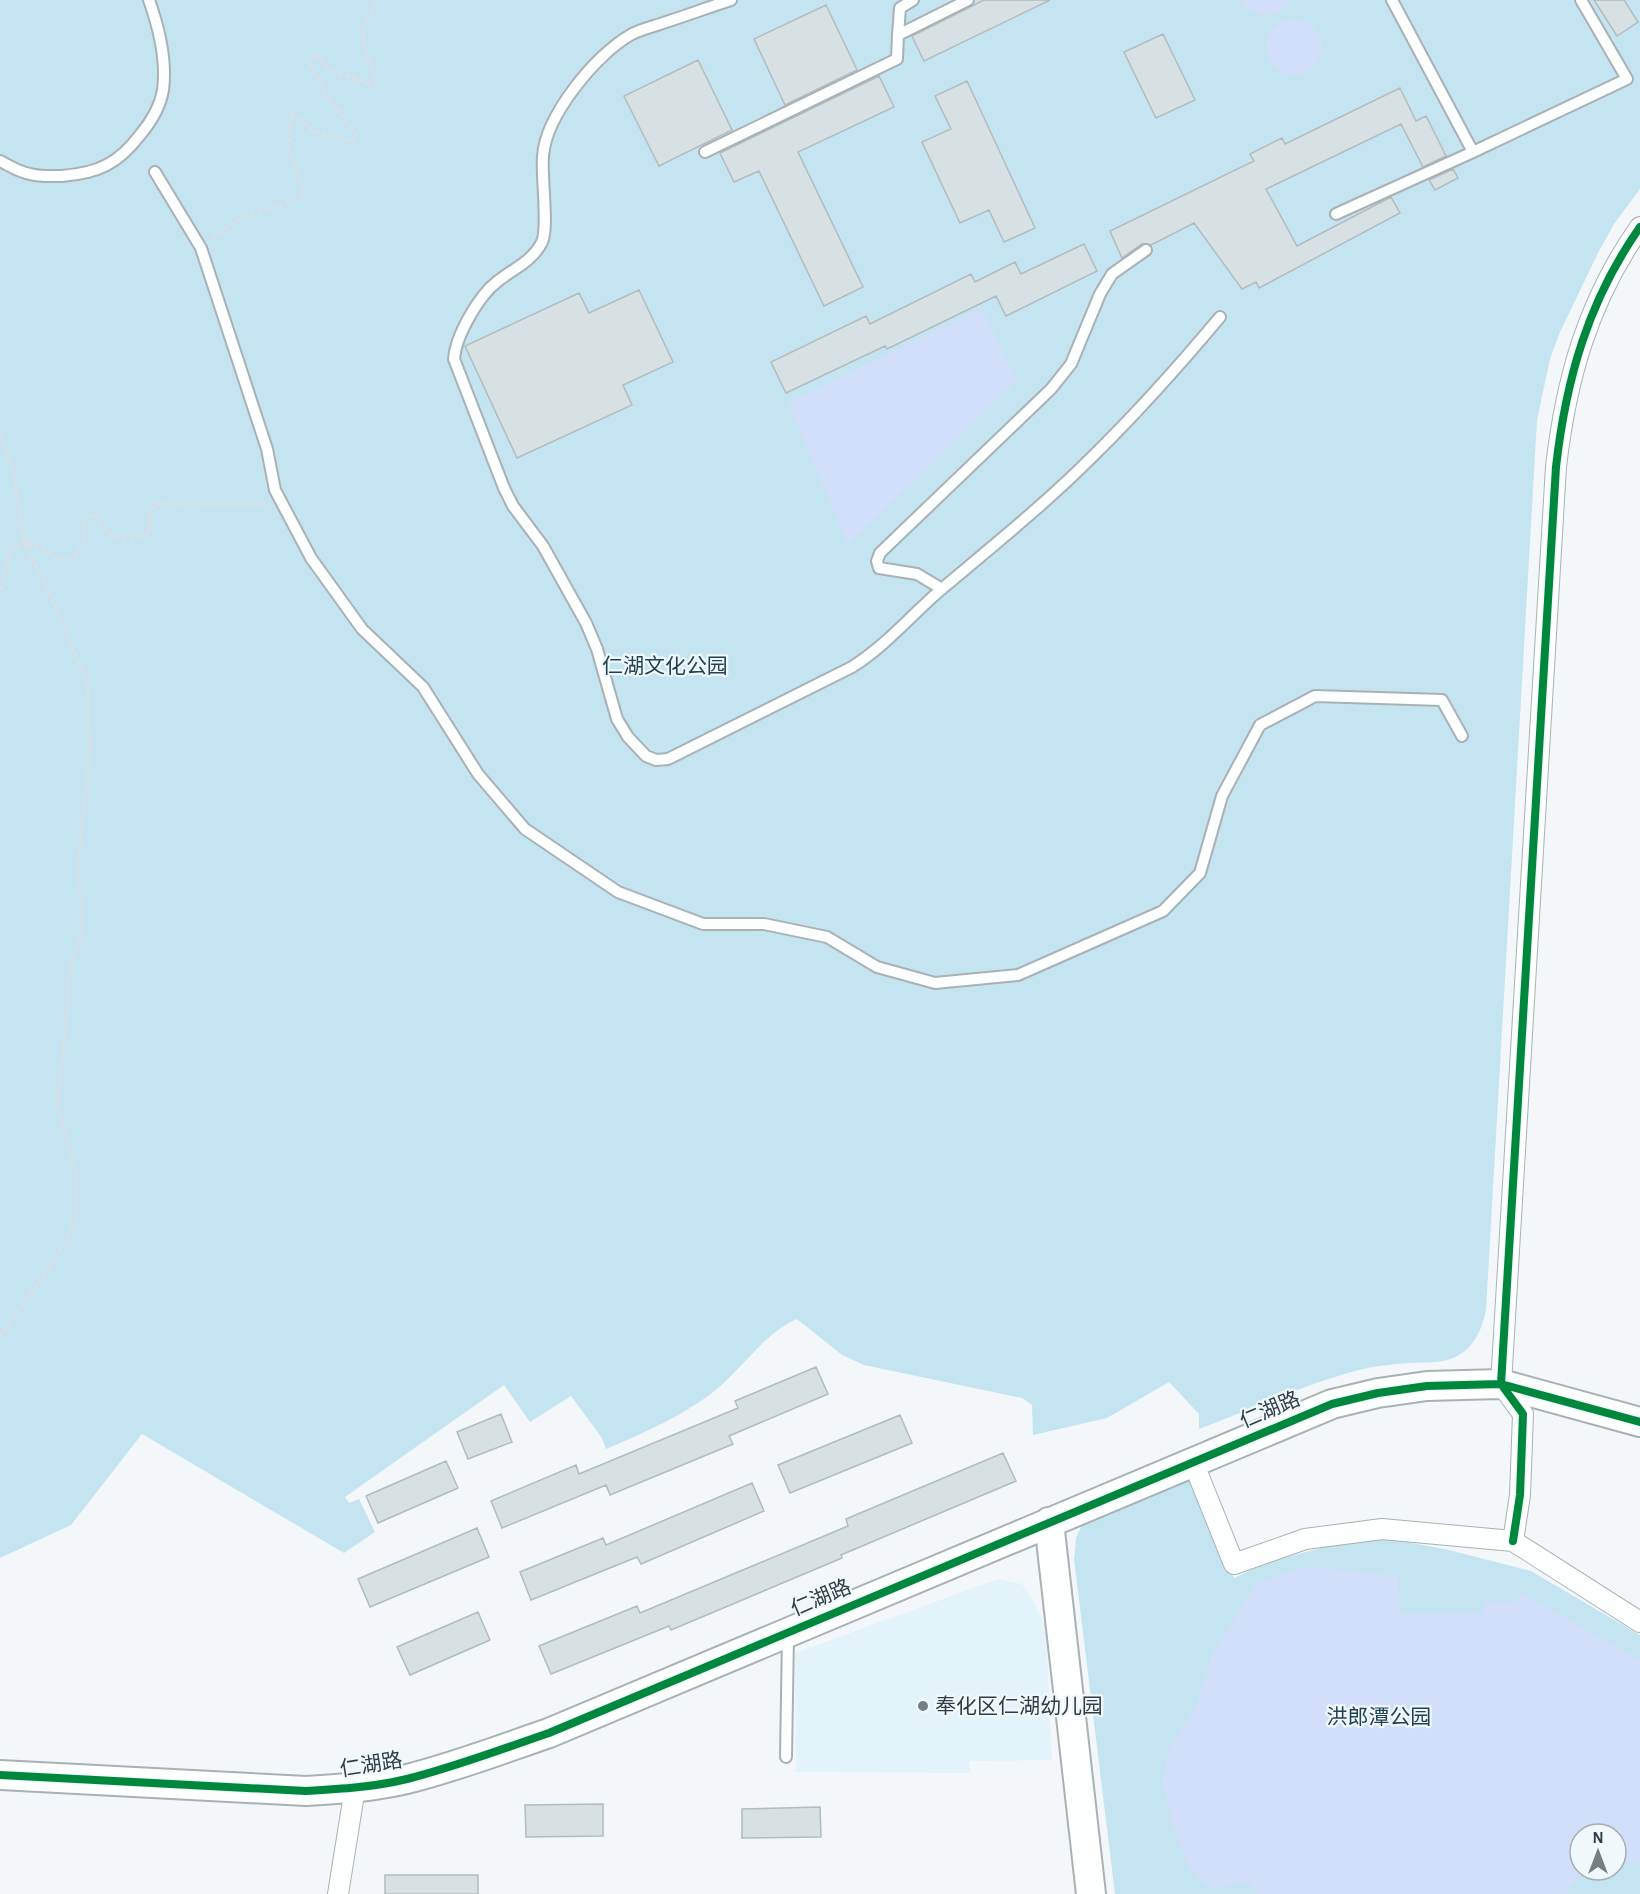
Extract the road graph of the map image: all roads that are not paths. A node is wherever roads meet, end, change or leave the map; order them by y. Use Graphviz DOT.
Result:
graph roads {
  1 [pos="149,0"];
  2 [pos="731,0"];
  3 [pos="913,0"];
  4 [pos="968,0"];
  5 [pos="1392,0"];
  6 [pos="1581,0"];
  7 [pos="898,35"];
  8 [pos="705,152"];
  9 [pos="1473,152"];
  10 [pos="0,161"];
  11 [pos="155,172"];
  12 [pos="1336,214"];
  13 [pos="1640,227"];
  14 [pos="1146,250"];
  15 [pos="1220,317"];
  16 [pos="942,589"];
  17 [pos="1462,736"];
  18 [pos="1501,1384"];
  19 [pos="1640,1422"];
  20 [pos="1193,1462"];
  21 [pos="1049,1522"];
  22 [pos="1513,1540"];
  23 [pos="1640,1622"];
  24 [pos="788,1632"];
  25 [pos="786,1757"];
  26 [pos="0,1775"];
  27 [pos="355,1788"];
  28 [pos="338,1894"];
  29 [pos="1091,1894"];
  1 -- 10 [label="lane"];
  2 -- 16 [label="lane"];
  3 -- 7 [label="lane"];
  4 -- 7 [label="lane"];
  5 -- 9 [label="lane"];
  6 -- 9 [label="lane"];
  7 -- 8 [label="lane"];
  9 -- 12 [label="lane"];
  11 -- 17 [label="lane"];
  13 -- 18 [label="street"];
  14 -- 16 [label="lane"];
  15 -- 16 [label="lane"];
  18 -- 19 [label="street, 仁湖路"];
  18 -- 20 [label="street, 仁湖路"];
  18 -- 22 [label="street"];
  20 -- 21 [label="street, 仁湖路"];
  20 -- 22 [label="street"];
  21 -- 24 [label="street, 仁湖路"];
  21 -- 29 [label="street"];
  22 -- 23 [label="street"];
  24 -- 25 [label="lane"];
  24 -- 27 [label="street, 仁湖路"];
  26 -- 27 [label="street, 仁湖路"];
  27 -- 28 [label="street"];
}
